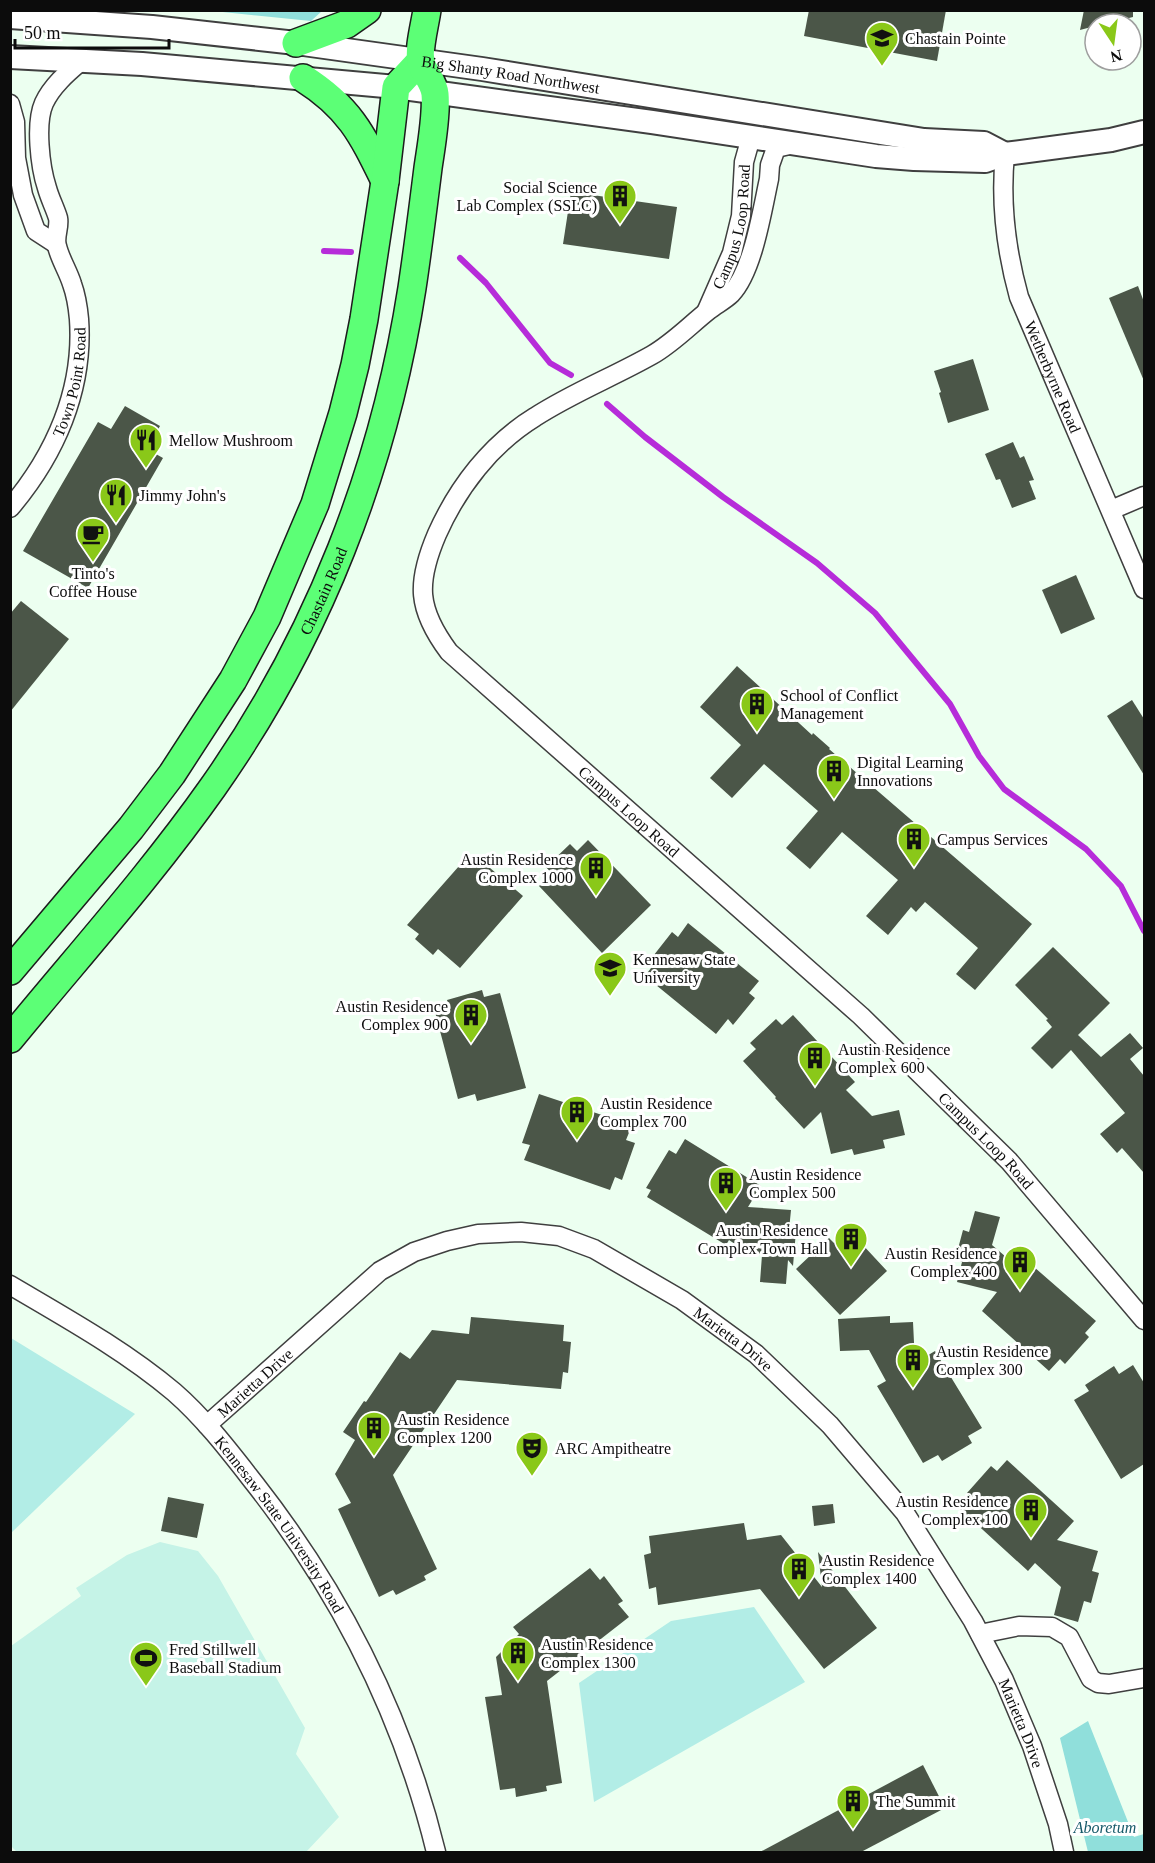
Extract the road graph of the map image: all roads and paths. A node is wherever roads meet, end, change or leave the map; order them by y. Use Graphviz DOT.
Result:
graph roads {
  1 [pos="367,10"];
  2 [pos="427,10"];
  3 [pos="10,17"];
  4 [pos="296,43"];
  5 [pos="10,57"];
  6 [pos="421,60"];
  7 [pos="80,62"];
  8 [pos="303,78"];
  9 [pos="396,87"];
  10 [pos="435,92"];
  11 [pos="10,105"];
  12 [pos="1144,132"];
  13 [pos="896,135"];
  14 [pos="751,137"];
  15 [pos="799,143"];
  16 [pos="1005,154"];
  17 [pos="385,181"];
  18 [pos="56,244"];
  19 [pos="706,312"];
  20 [pos="1144,496"];
  21 [pos="10,508"];
  22 [pos="1111,510"];
  23 [pos="1144,589"];
  24 [pos="10,971"];
  25 [pos="10,1039"];
  26 [pos="10,1285"];
  27 [pos="1144,1320"];
  28 [pos="207,1425"];
  29 [pos="980,1634"];
  30 [pos="1144,1677"];
  31 [pos="436,1852"];
  32 [pos="1064,1852"];
  1 -- 4 [label="main road"];
  2 -- 6 [label="main road"];
  3 -- 4 [label="street, Big Shanty Road Northwest"];
  4 -- 6 [label="street, Big Shanty Road Northwest"];
  5 -- 7 [label="street, Big Shanty Road Northwest"];
  6 -- 9 [label="main road"];
  6 -- 10 [label="main road, Chastain Road"];
  6 -- 13 [label="street, Big Shanty Road Northwest"];
  7 -- 8 [label="street, Big Shanty Road Northwest"];
  7 -- 18 [label="street, Town Point Road"];
  8 -- 9 [label="street, Big Shanty Road Northwest"];
  8 -- 17 [label="main road"];
  9 -- 10 [label="street, Big Shanty Road Northwest"];
  9 -- 17 [label="main road"];
  10 -- 14 [label="street, Big Shanty Road Northwest"];
  10 -- 25 [label="main road, Chastain Road"];
  11 -- 18 [label="street, Town Point Road"];
  12 -- 16 [label="street, Big Shanty Road Northwest"];
  13 -- 14 [label="street"];
  13 -- 16 [label="street, Big Shanty Road Northwest"];
  14 -- 15 [label="street, Big Shanty Road Northwest"];
  14 -- 19 [label="street, Campus Loop Road"];
  15 -- 16 [label="street, Big Shanty Road Northwest"];
  15 -- 19 [label="street, Campus Loop Road"];
  16 -- 22 [label="street, Wetherbyrne Road"];
  17 -- 24 [label="main road"];
  18 -- 21 [label="street, Town Point Road"];
  19 -- 27 [label="street, Campus Loop Road"];
  20 -- 22 [label="street"];
  22 -- 23 [label="street, Wetherbyrne Road"];
  26 -- 28 [label="street, Kennesaw State University Road"];
  28 -- 29 [label="street, Marietta Drive"];
  28 -- 31 [label="street, Kennesaw State University Road"];
  29 -- 30 [label="street"];
  29 -- 32 [label="street, Marietta Drive"];
}
